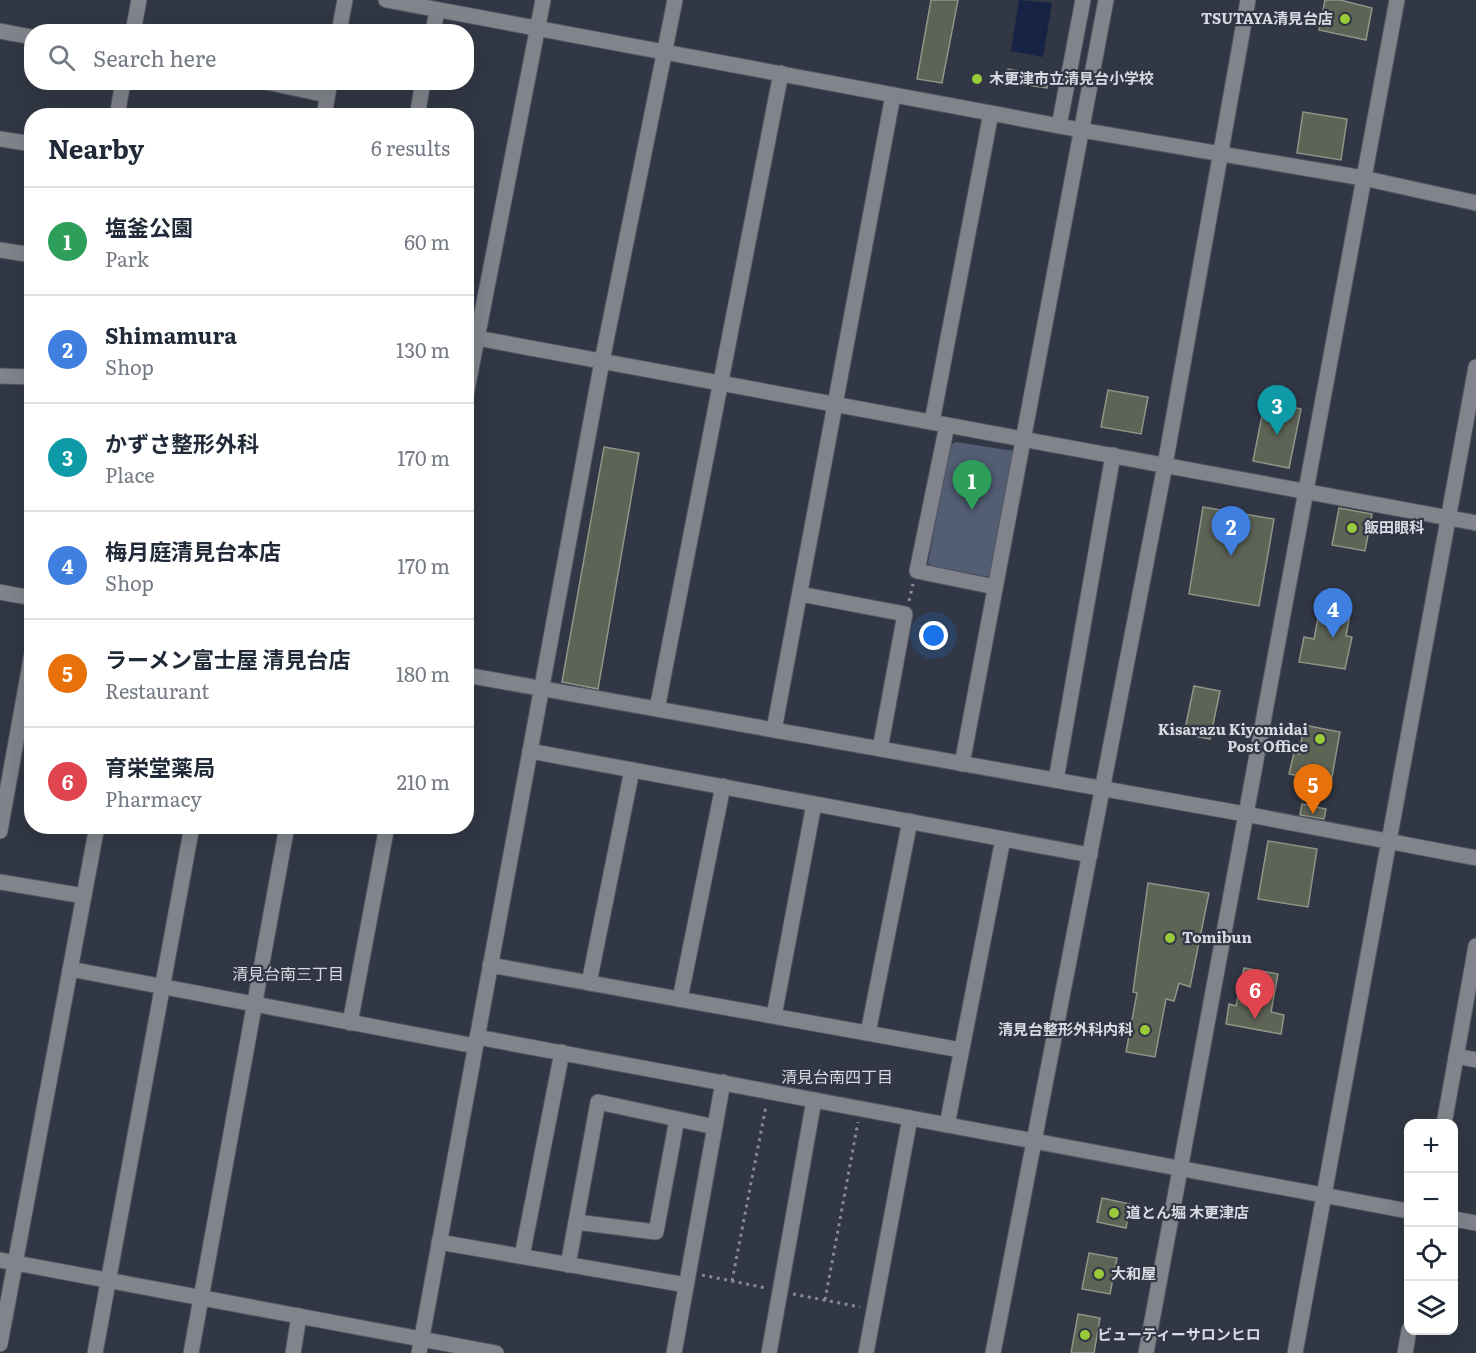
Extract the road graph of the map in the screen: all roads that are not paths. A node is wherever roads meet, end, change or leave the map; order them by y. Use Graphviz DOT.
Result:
graph roads {
  1 [pos="139,0"];
  2 [pos="345,0"];
  3 [pos="386,0"];
  4 [pos="543,0"];
  5 [pos="675,0"];
  6 [pos="1083,0"];
  7 [pos="1106,0"];
  8 [pos="1248,0"];
  9 [pos="1397,0"];
  10 [pos="410,2"];
  11 [pos="437,10"];
  12 [pos="134,24"];
  13 [pos="340,24"];
  14 [pos="434,24"];
  15 [pos="537,29"];
  16 [pos="0,31"];
  17 [pos="24,36"];
  18 [pos="664,51"];
  19 [pos="782,73"];
  20 [pos="122,90"];
  21 [pos="329,90"];
  22 [pos="422,90"];
  23 [pos="893,95"];
  24 [pos="118,108"];
  25 [pos="325,108"];
  26 [pos="418,108"];
  27 [pos="991,113"];
  28 [pos="1059,126"];
  29 [pos="1082,130"];
  30 [pos="0,139"];
  31 [pos="24,143"];
  32 [pos="1221,154"];
  33 [pos="1364,178"];
  34 [pos="1476,203"];
  35 [pos="0,250"];
  36 [pos="24,254"];
  37 [pos="474,328"];
  38 [pos="474,337"];
  39 [pos="602,361"];
  40 [pos="1476,367"];
  41 [pos="0,376"];
  42 [pos="24,377"];
  43 [pos="721,382"];
  44 [pos="835,404"];
  45 [pos="939,423"];
  46 [pos="1023,439"];
  47 [pos="1113,455"];
  48 [pos="1165,465"];
  49 [pos="1305,491"];
  50 [pos="1448,518"];
  51 [pos="1476,523"];
  52 [pos="995,587"];
  53 [pos="0,592"];
  54 [pos="800,594"];
  55 [pos="24,596"];
  56 [pos="474,676"];
  57 [pos="542,689"];
  58 [pos="24,697"];
  59 [pos="657,710"];
  60 [pos="774,730"];
  61 [pos="880,749"];
  62 [pos="530,751"];
  63 [pos="962,764"];
  64 [pos="632,770"];
  65 [pos="1056,780"];
  66 [pos="723,786"];
  67 [pos="1102,789"];
  68 [pos="814,804"];
  69 [pos="1245,814"];
  70 [pos="910,821"];
  71 [pos="0,831"];
  72 [pos="96,834"];
  73 [pos="191,834"];
  74 [pos="286,834"];
  75 [pos="385,834"];
  76 [pos="1003,839"];
  77 [pos="1389,842"];
  78 [pos="1090,855"];
  79 [pos="1476,858"];
  80 [pos="0,882"];
  81 [pos="84,896"];
  82 [pos="1476,946"];
  83 [pos="490,965"];
  84 [pos="70,969"];
  85 [pos="589,983"];
  86 [pos="162,987"];
  87 [pos="680,999"];
  88 [pos="255,1004"];
  89 [pos="774,1016"];
  90 [pos="350,1023"];
  91 [pos="868,1033"];
  92 [pos="476,1041"];
  93 [pos="962,1050"];
  94 [pos="562,1052"];
  95 [pos="1456,1056"];
  96 [pos="1476,1060"];
  97 [pos="723,1083"];
  98 [pos="814,1100"];
  99 [pos="910,1118"];
  100 [pos="677,1119"];
  101 [pos="1445,1119"];
  102 [pos="947,1125"];
  103 [pos="715,1127"];
  104 [pos="1034,1141"];
  105 [pos="1180,1168"];
  106 [pos="1324,1195"];
  107 [pos="1404,1210"];
  108 [pos="1458,1220"];
  109 [pos="576,1222"];
  110 [pos="1476,1223"];
  111 [pos="439,1242"];
  112 [pos="522,1256"];
  113 [pos="8,1262"];
  114 [pos="568,1265"];
  115 [pos="687,1279"];
  116 [pos="108,1281"];
  117 [pos="201,1298"];
  118 [pos="300,1316"];
  119 [pos="1408,1335"];
  120 [pos="0,1344"];
  121 [pos="420,1346"];
  122 [pos="95,1353"];
  123 [pos="191,1353"];
  124 [pos="293,1353"];
  125 [pos="496,1353"];
  126 [pos="674,1353"];
  127 [pos="769,1353"];
  128 [pos="866,1353"];
  129 [pos="993,1353"];
  130 [pos="1146,1353"];
  131 [pos="1295,1353"];
  132 [pos="1405,1353"];
  1 -- 12 [label="street"];
  2 -- 13 [label="street"];
  3 -- 10 [label="street"];
  4 -- 15 [label="street"];
  5 -- 18 [label="street"];
  6 -- 28 [label="street"];
  7 -- 29 [label="street"];
  8 -- 32 [label="street"];
  9 -- 33 [label="street"];
  10 -- 11 [label="street"];
  11 -- 14 [label="street"];
  11 -- 15 [label="street"];
  15 -- 18 [label="street"];
  15 -- 37 [label="street"];
  16 -- 17 [label="street"];
  18 -- 19 [label="street"];
  18 -- 39 [label="street"];
  19 -- 23 [label="street"];
  19 -- 43 [label="street"];
  20 -- 24 [label="street"];
  21 -- 25 [label="street"];
  22 -- 26 [label="street"];
  23 -- 27 [label="street"];
  23 -- 44 [label="street"];
  27 -- 28 [label="street"];
  27 -- 45 [label="street"];
  28 -- 29 [label="street"];
  29 -- 32 [label="street"];
  29 -- 46 [label="street"];
  30 -- 31 [label="street"];
  32 -- 33 [label="street"];
  32 -- 48 [label="street"];
  33 -- 34 [label="street"];
  33 -- 49 [label="street"];
  35 -- 36 [label="street"];
  38 -- 39 [label="street"];
  39 -- 43 [label="street"];
  39 -- 57 [label="street"];
  40 -- 50 [label="street"];
  41 -- 42 [label="street"];
  43 -- 44 [label="street"];
  43 -- 59 [label="street"];
  44 -- 45 [label="street"];
  44 -- 54 [label="street"];
  45 -- 46 [label="street"];
  45 -- 52 [label="street"];
  46 -- 47 [label="street"];
  46 -- 52 [label="street"];
  47 -- 48 [label="street"];
  47 -- 65 [label="street"];
  48 -- 49 [label="street"];
  48 -- 67 [label="street"];
  49 -- 50 [label="street"];
  49 -- 69 [label="street"];
  50 -- 51 [label="street"];
  50 -- 77 [label="street"];
  52 -- 63 [label="street"];
  53 -- 55 [label="street"];
  54 -- 60 [label="street"];
  54 -- 61 [label="street"];
  56 -- 57 [label="street"];
  57 -- 59 [label="street"];
  57 -- 62 [label="street"];
  58 -- 71 [label="street"];
  59 -- 60 [label="street"];
  60 -- 61 [label="street"];
  61 -- 63 [label="street"];
  62 -- 64 [label="street"];
  62 -- 83 [label="street"];
  63 -- 65 [label="street"];
  64 -- 66 [label="street"];
  64 -- 85 [label="street"];
  65 -- 67 [label="street"];
  66 -- 68 [label="street"];
  66 -- 87 [label="street"];
  67 -- 69 [label="street"];
  67 -- 78 [label="street"];
  68 -- 70 [label="street"];
  68 -- 89 [label="street"];
  69 -- 77 [label="street"];
  69 -- 105 [label="street"];
  70 -- 76 [label="street"];
  70 -- 91 [label="street"];
  72 -- 81 [label="street"];
  73 -- 86 [label="street"];
  74 -- 88 [label="street"];
  75 -- 90 [label="street"];
  76 -- 78 [label="street"];
  76 -- 93 [label="street"];
  77 -- 79 [label="street"];
  77 -- 106 [label="street"];
  78 -- 104 [label="street"];
  80 -- 81 [label="street"];
  81 -- 84 [label="street"];
  82 -- 95 [label="street"];
  83 -- 85 [label="street"];
  83 -- 92 [label="street"];
  84 -- 86 [label="street"];
  84 -- 113 [label="street"];
  85 -- 87 [label="street"];
  86 -- 88 [label="street"];
  86 -- 116 [label="street"];
  87 -- 89 [label="street"];
  88 -- 90 [label="street"];
  88 -- 117 [label="street"];
  89 -- 91 [label="street"];
  90 -- 92 [label="street"];
  91 -- 93 [label="street"];
  92 -- 94 [label="street"];
  92 -- 111 [label="street"];
  93 -- 102 [label="street"];
  94 -- 97 [label="street"];
  94 -- 112 [label="street"];
  95 -- 96 [label="street"];
  95 -- 101 [label="street"];
  97 -- 98 [label="street"];
  97 -- 103 [label="street"];
  98 -- 99 [label="street"];
  98 -- 127 [label="street"];
  99 -- 102 [label="street"];
  99 -- 128 [label="street"];
  100 -- 103 [label="street"];
  100 -- 109 [label="street"];
  100 -- 109 [label="street"];
  102 -- 104 [label="street"];
  103 -- 115 [label="street"];
  104 -- 105 [label="street"];
  104 -- 129 [label="street"];
  105 -- 106 [label="street"];
  105 -- 130 [label="street"];
  106 -- 107 [label="street"];
  106 -- 131 [label="street"];
  108 -- 110 [label="street"];
  109 -- 114 [label="street"];
  111 -- 112 [label="street"];
  111 -- 121 [label="street"];
  112 -- 114 [label="street"];
  113 -- 116 [label="street"];
  113 -- 120 [label="street"];
  114 -- 115 [label="street"];
  115 -- 126 [label="street"];
  116 -- 117 [label="street"];
  116 -- 122 [label="street"];
  117 -- 118 [label="street"];
  117 -- 123 [label="street"];
  118 -- 121 [label="street"];
  118 -- 124 [label="street"];
  119 -- 132 [label="street"];
  121 -- 125 [label="street"];
}
